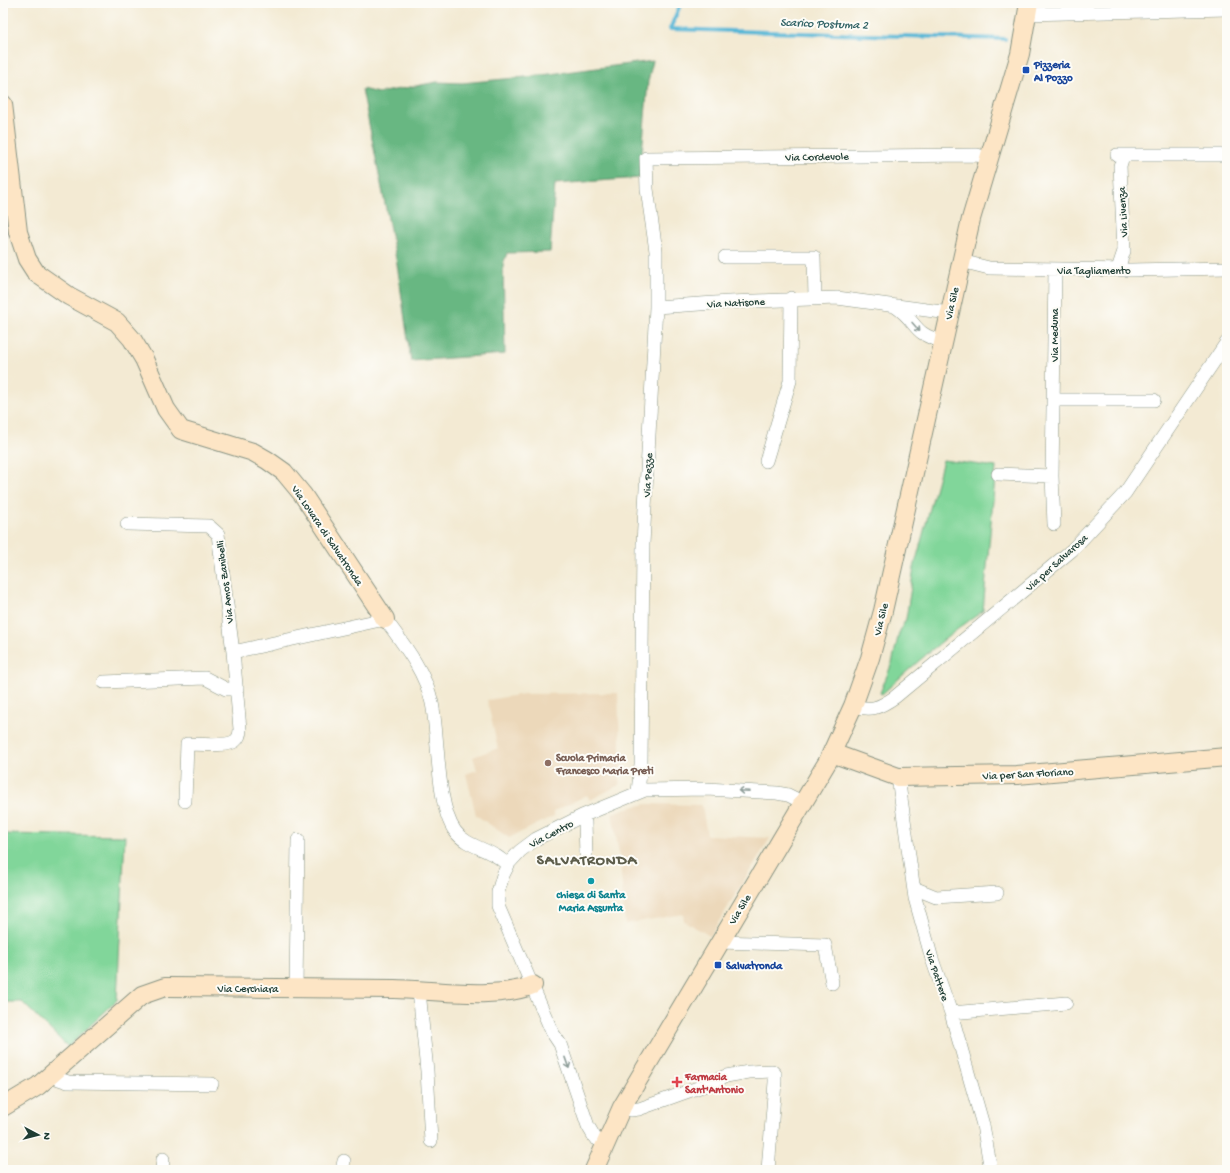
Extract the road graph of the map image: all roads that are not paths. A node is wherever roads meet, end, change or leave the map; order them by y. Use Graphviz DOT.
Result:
graph roads {
  1 [pos="1028,8"];
  2 [pos="1227,9"];
  3 [pos="3,104"];
  4 [pos="1227,155"];
  5 [pos="646,158"];
  6 [pos="988,158"];
  7 [pos="725,257"];
  8 [pos="961,261"];
  9 [pos="1227,268"];
  10 [pos="1118,269"];
  11 [pos="1055,270"];
  12 [pos="791,298"];
  13 [pos="816,298"];
  14 [pos="895,306"];
  15 [pos="656,307"];
  16 [pos="949,313"];
  17 [pos="942,341"];
  18 [pos="1227,342"];
  19 [pos="1054,400"];
  20 [pos="1154,400"];
  21 [pos="766,461"];
  22 [pos="998,474"];
  23 [pos="1052,476"];
  24 [pos="127,524"];
  25 [pos="1054,524"];
  26 [pos="385,619"];
  27 [pos="233,652"];
  28 [pos="104,682"];
  29 [pos="237,689"];
  30 [pos="853,706"];
  31 [pos="832,753"];
  32 [pos="1227,757"];
  33 [pos="898,777"];
  34 [pos="638,792"];
  35 [pos="185,801"];
  36 [pos="804,803"];
  37 [pos="585,822"];
  38 [pos="298,840"];
  39 [pos="586,854"];
  40 [pos="508,865"];
  41 [pos="914,888"];
  42 [pos="997,892"];
  43 [pos="719,942"];
  44 [pos="832,983"];
  45 [pos="533,985"];
  46 [pos="296,988"];
  47 [pos="419,990"];
  48 [pos="1066,1003"];
  49 [pos="951,1013"];
  50 [pos="50,1076"];
  51 [pos="212,1084"];
  52 [pos="3,1107"];
  53 [pos="622,1107"];
  54 [pos="431,1141"];
  55 [pos="605,1143"];
  56 [pos="594,1170"];
  57 [pos="768,1170"];
  58 [pos="991,1170"];
  1 -- 2 [label="street, Via Sile"];
  1 -- 6 [label="street, Via Sile"];
  3 -- 26 [label="street, Via Lovara di Salvatronda"];
  4 -- 10 [label="street, Via Livenza"];
  5 -- 6 [label="street, Via Cordevole"];
  5 -- 15 [label="street, Via Pezze"];
  6 -- 8 [label="street, Via Sile"];
  7 -- 13 [label="street"];
  8 -- 11 [label="street, Via Tagliamento"];
  8 -- 16 [label="street, Via Sile"];
  9 -- 10 [label="street, Via Tagliamento"];
  10 -- 11 [label="street, Via Tagliamento"];
  11 -- 19 [label="street, Via Meduna"];
  12 -- 13 [label="street, Via Natisone"];
  12 -- 15 [label="street, Via Natisone"];
  12 -- 21 [label="street"];
  13 -- 14 [label="street, Via Natisone"];
  14 -- 16 [label="street, Via Natisone"];
  14 -- 17 [label="street, one-way"];
  15 -- 34 [label="street, Via Pezze"];
  16 -- 17 [label="street, Via Sile"];
  17 -- 30 [label="street, Via Sile"];
  18 -- 30 [label="street, Via per Salvarosa"];
  19 -- 20 [label="street"];
  19 -- 23 [label="street, Via Meduna"];
  22 -- 23 [label="street"];
  23 -- 25 [label="street, Via Meduna"];
  24 -- 27 [label="street, Via Amos Zanibelli"];
  26 -- 27 [label="street"];
  26 -- 40 [label="street, Via Lovara di Salvatronda"];
  27 -- 29 [label="street, Via Amos Zanibelli"];
  28 -- 29 [label="street"];
  29 -- 35 [label="street, Via Amos Zanibelli"];
  30 -- 31 [label="street, Via Sile"];
  31 -- 33 [label="street, Via per San Floriano"];
  31 -- 36 [label="street, Via Sile"];
  32 -- 33 [label="street, Via per San Floriano"];
  33 -- 41 [label="street, Via Pattere"];
  36 -- 34 [label="street, Via Centro, one-way"];
  34 -- 40 [label="street, Via Centro"];
  36 -- 43 [label="street, Via Sile"];
  37 -- 39 [label="street"];
  38 -- 46 [label="street"];
  40 -- 45 [label="street, Via Centro"];
  41 -- 42 [label="street"];
  41 -- 49 [label="street, Via Pattere"];
  43 -- 44 [label="street"];
  43 -- 53 [label="street, Via Sile"];
  45 -- 47 [label="street, Via Cerchiara"];
  45 -- 55 [label="street, Via Centro, one-way"];
  46 -- 47 [label="street, Via Cerchiara"];
  46 -- 50 [label="street, Via Cerchiara"];
  47 -- 54 [label="street"];
  48 -- 49 [label="street"];
  49 -- 58 [label="street, Via Pattere"];
  50 -- 51 [label="street"];
  50 -- 52 [label="street, Via Cerchiara"];
  53 -- 55 [label="street, Via Sile"];
  53 -- 57 [label="street"];
  55 -- 56 [label="street, Via Sile"];
}
